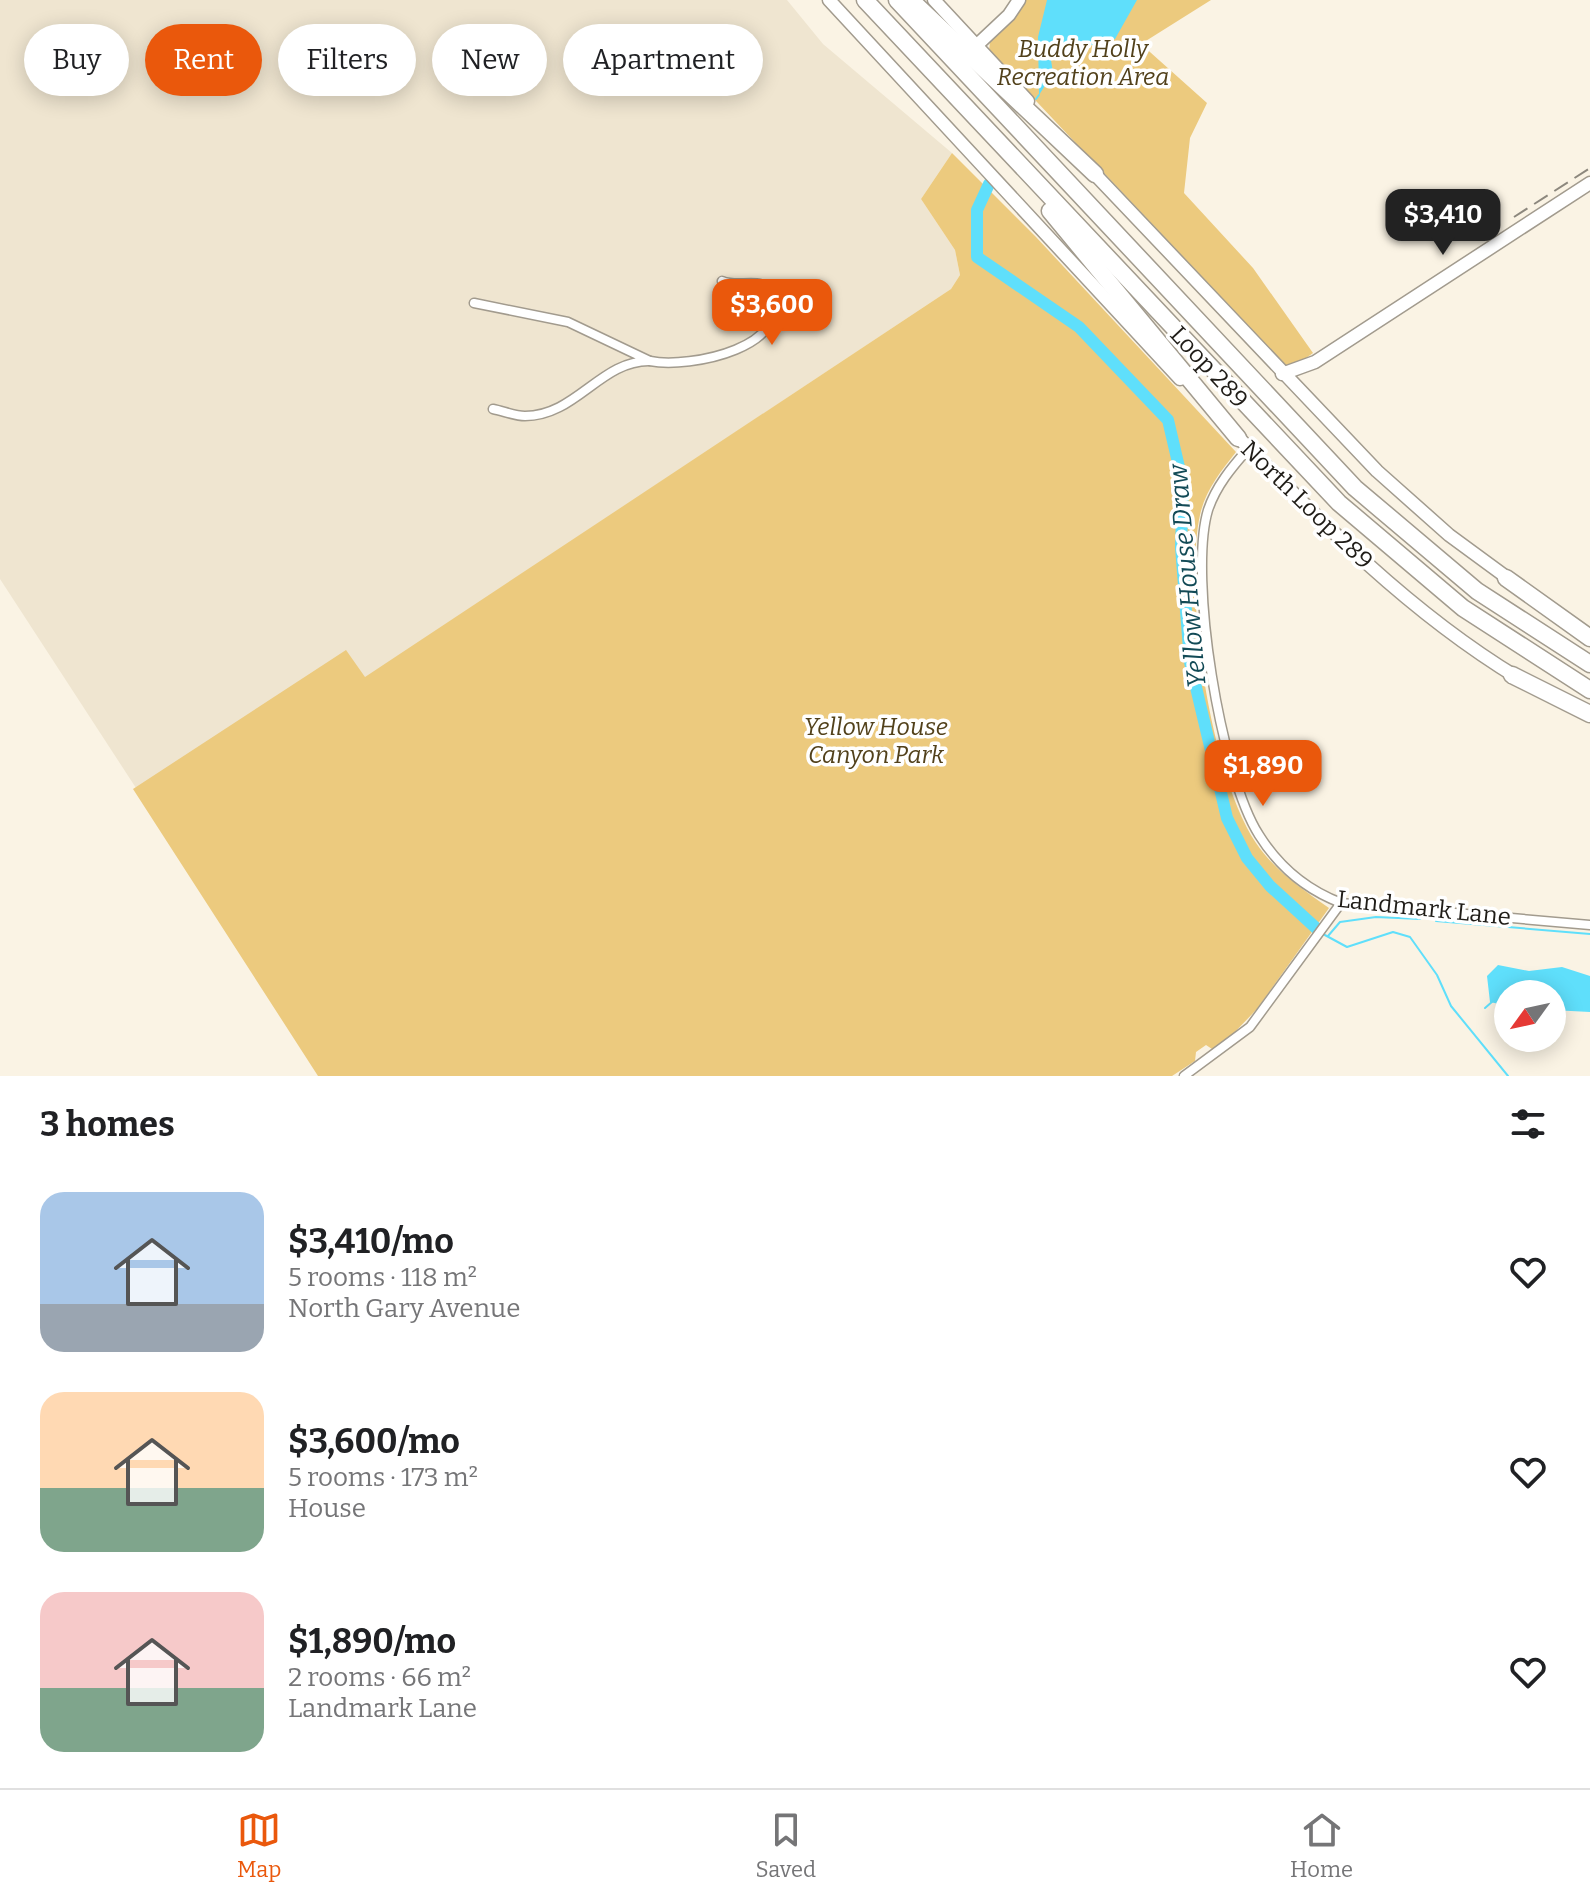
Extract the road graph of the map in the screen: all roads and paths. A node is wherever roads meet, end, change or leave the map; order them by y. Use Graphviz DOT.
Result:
graph roads {
  1 [pos="829,0"];
  2 [pos="865,0"];
  3 [pos="897,0"];
  4 [pos="911,0"];
  5 [pos="934,0"];
  6 [pos="1019,0"];
  7 [pos="976,46"];
  8 [pos="999,143"];
  9 [pos="1095,174"];
  10 [pos="1590,183"];
  11 [pos="722,281"];
  12 [pos="474,303"];
  13 [pos="650,361"];
  14 [pos="1315,362"];
  15 [pos="1282,374"];
  16 [pos="1300,393"];
  17 [pos="493,409"];
  18 [pos="1243,444"];
  19 [pos="1506,578"];
  20 [pos="1590,630"];
  21 [pos="1590,638"];
  22 [pos="1590,664"];
  23 [pos="1512,675"];
  24 [pos="1590,690"];
  25 [pos="1590,714"];
  26 [pos="1590,722"];
  27 [pos="1341,903"];
  28 [pos="1590,925"];
  29 [pos="1184,1076"];
  1 -- 18 [label="main road, North Loop 289"];
  2 -- 8 [label="highway, Loop 289"];
  3 -- 22 [label="highway, Loop 289"];
  4 -- 9 [label="highway"];
  5 -- 7 [label="main road"];
  6 -- 7 [label="main road"];
  7 -- 9 [label="main road"];
  8 -- 18 [label="highway"];
  8 -- 24 [label="highway, Loop 289"];
  9 -- 15 [label="main road"];
  10 -- 14 [label="main road"];
  11 -- 13 [label="street"];
  12 -- 13 [label="street"];
  13 -- 17 [label="street"];
  14 -- 15 [label="main road"];
  14 -- 16 [label="main road"];
  15 -- 16 [label="main road"];
  16 -- 19 [label="main road"];
  18 -- 23 [label="main road, North Loop 289"];
  18 -- 27 [label="street, Landmark Lane"];
  19 -- 20 [label="main road"];
  19 -- 21 [label="highway"];
  23 -- 25 [label="highway"];
  23 -- 26 [label="main road, North Loop 289"];
  27 -- 28 [label="street, Landmark Lane"];
  27 -- 29 [label="street"];
}
